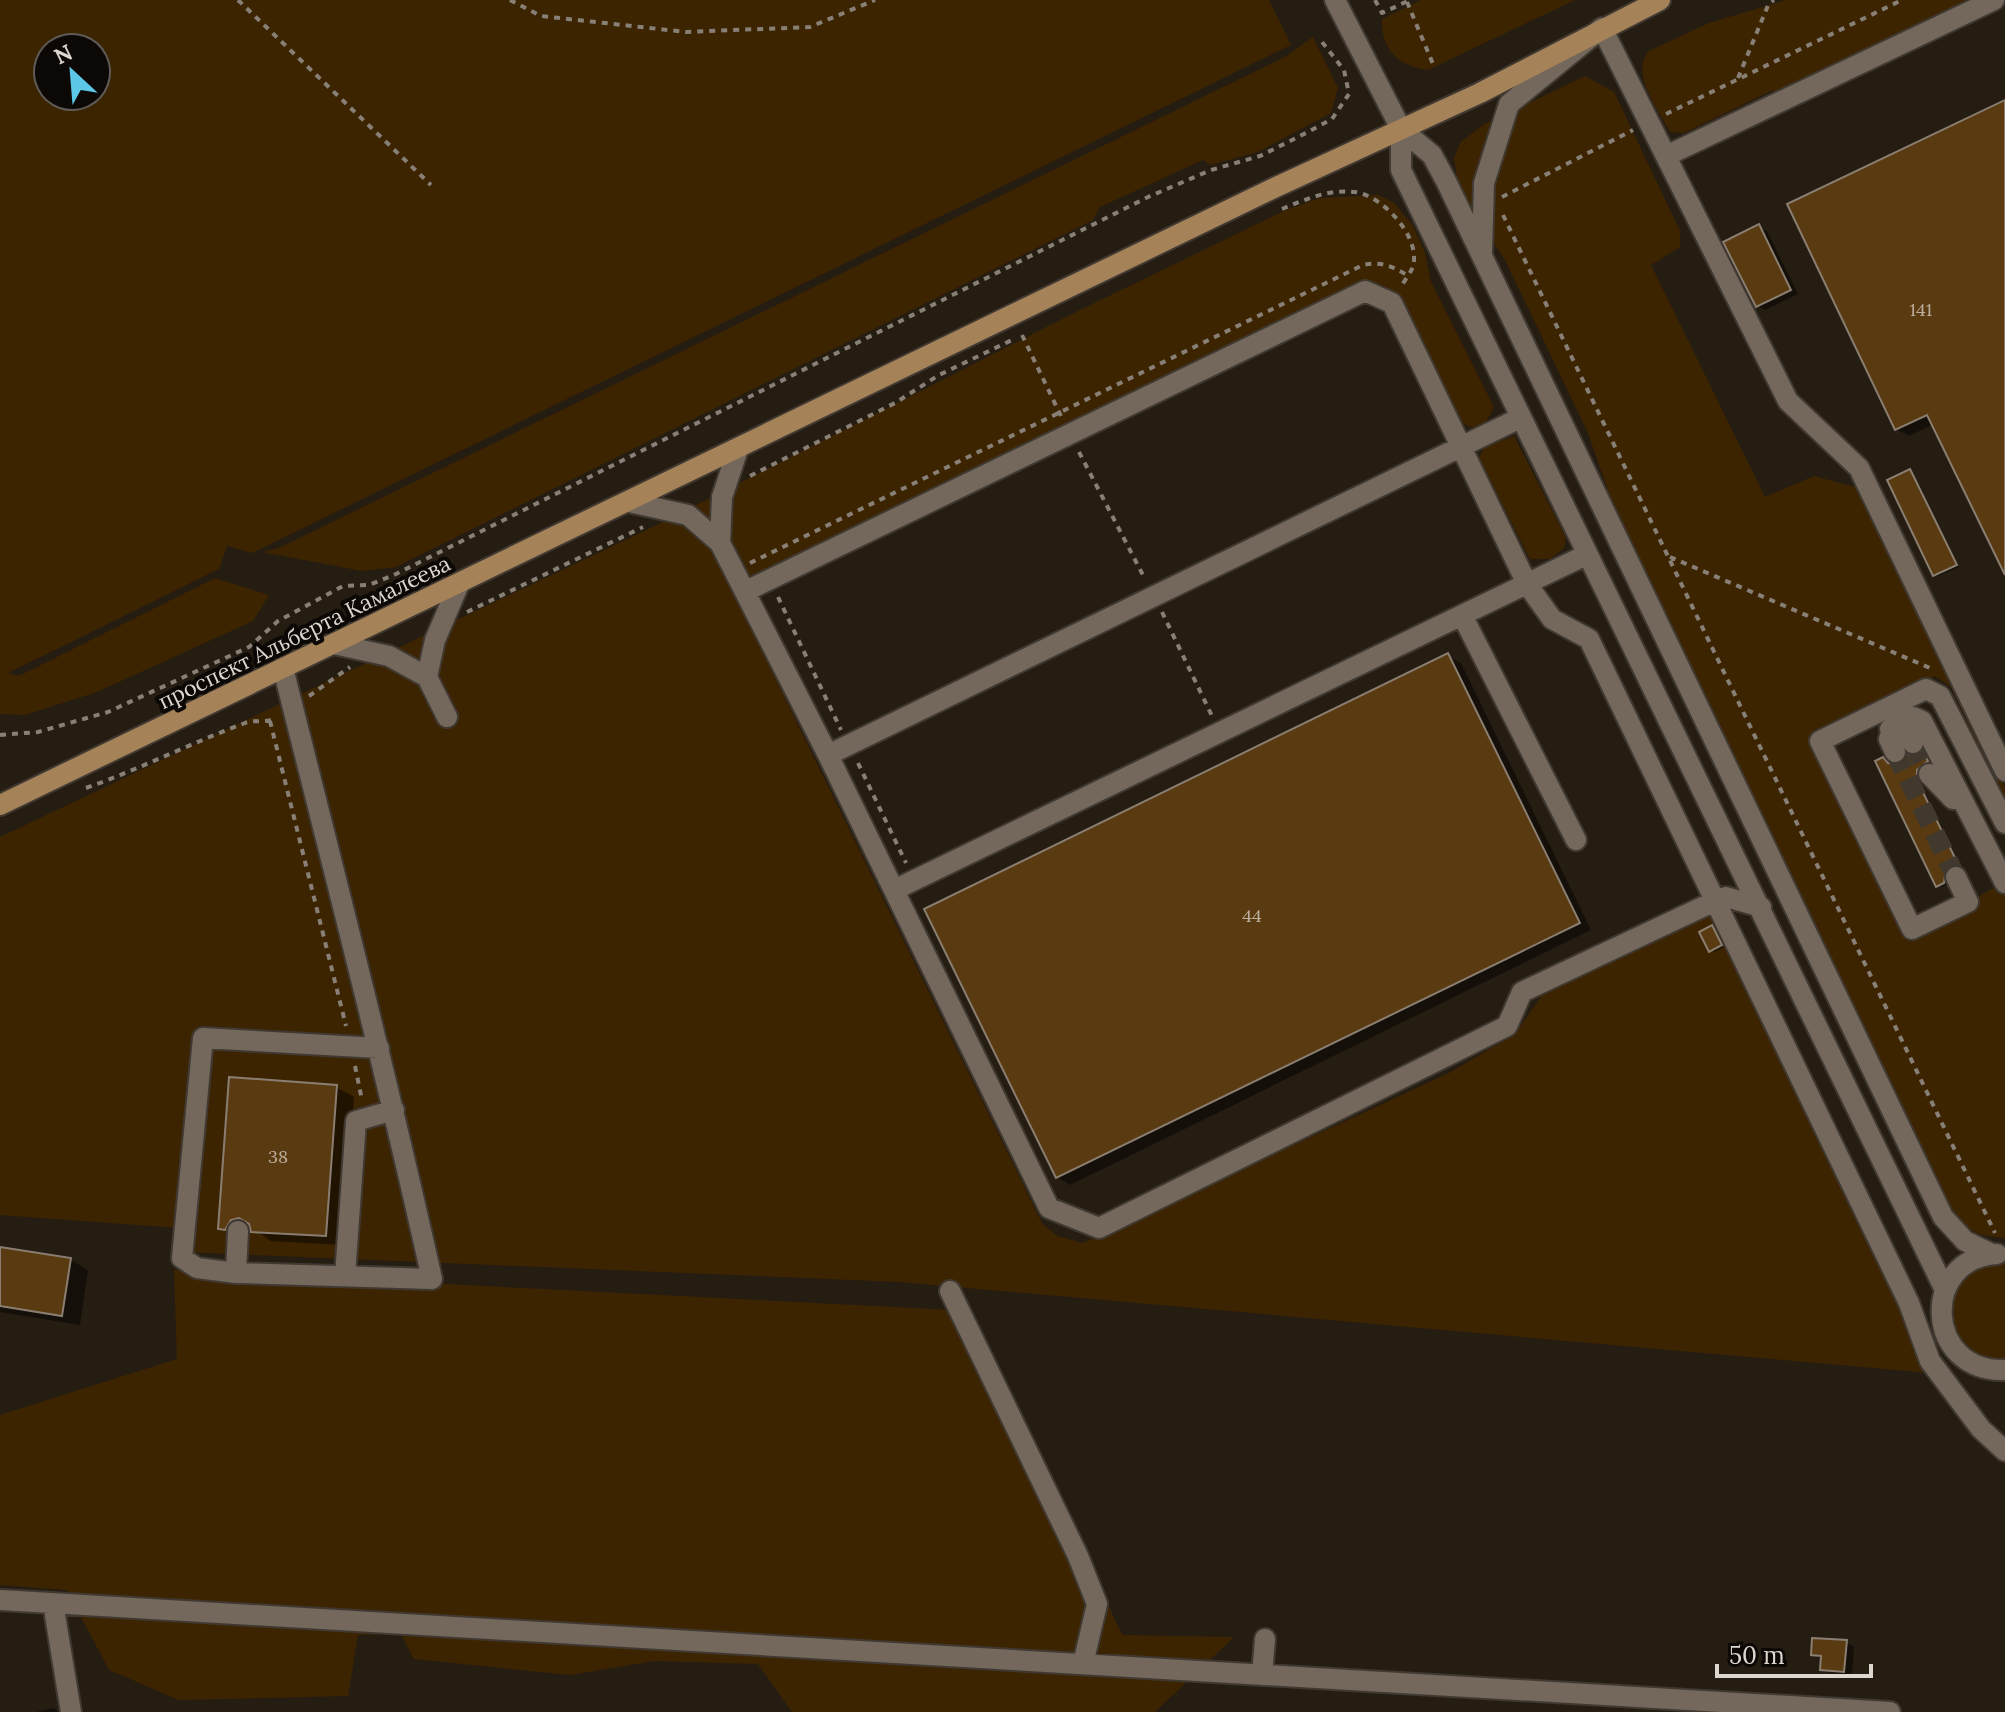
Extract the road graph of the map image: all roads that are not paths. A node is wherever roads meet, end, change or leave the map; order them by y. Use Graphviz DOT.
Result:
graph roads {
  1 [pos="1335,0"];
  2 [pos="1660,0"];
  3 [pos="1994,0"];
  4 [pos="1602,28"];
  5 [pos="1401,129"];
  6 [pos="1668,155"];
  7 [pos="1481,257"];
  8 [pos="1520,418"];
  9 [pos="1461,447"];
  10 [pos="738,449"];
  11 [pos="629,502"];
  12 [pos="720,543"];
  13 [pos="1586,555"];
  14 [pos="459,584"];
  15 [pos="1527,584"];
  16 [pos="746,591"];
  17 [pos="1462,615"];
  18 [pos="334,644"];
  19 [pos="283,668"];
  20 [pos="427,677"];
  21 [pos="447,717"];
  22 [pos="1904,747"];
  23 [pos="828,755"];
  24 [pos="2005,771"];
  25 [pos="1929,774"];
  26 [pos="0,805"];
  27 [pos="1969,817"];
  28 [pos="2005,823"];
  29 [pos="1576,840"];
  30 [pos="1956,877"];
  31 [pos="2005,883"];
  32 [pos="894,890"];
  33 [pos="1713,902"];
  34 [pos="1761,907"];
  35 [pos="379,1048"];
  36 [pos="394,1110"];
  37 [pos="238,1231"];
  38 [pos="1997,1247"];
  39 [pos="236,1273"];
  40 [pos="345,1276"];
  41 [pos="1945,1290"];
  42 [pos="950,1291"];
  43 [pos="2005,1370"];
  44 [pos="2005,1451"];
  45 [pos="0,1600"];
  46 [pos="53,1603"];
  47 [pos="1265,1639"];
  48 [pos="1083,1664"];
  49 [pos="1262,1675"];
  50 [pos="71,1712"];
  51 [pos="1890,1712"];
  1 -- 5 [label="street"];
  2 -- 4 [label="main road, проспект Альберта Камалеева"];
  3 -- 6 [label="street"];
  4 -- 5 [label="main road, проспект Альберта Камалеева"];
  4 -- 6 [label="street"];
  4 -- 7 [label="street"];
  5 -- 7 [label="street"];
  5 -- 8 [label="street"];
  5 -- 10 [label="main road, проспект Альберта Камалеева"];
  6 -- 24 [label="street"];
  7 -- 38 [label="street"];
  8 -- 9 [label="street"];
  8 -- 13 [label="street"];
  9 -- 15 [label="street"];
  9 -- 16 [label="street"];
  9 -- 23 [label="street"];
  10 -- 11 [label="main road, проспект Альберта Камалеева"];
  10 -- 12 [label="street"];
  11 -- 12 [label="street"];
  11 -- 14 [label="main road, проспект Альберта Камалеева"];
  12 -- 16 [label="street"];
  13 -- 15 [label="street"];
  13 -- 34 [label="street"];
  14 -- 18 [label="main road, проспект Альберта Камалеева"];
  14 -- 20 [label="street"];
  15 -- 17 [label="street"];
  15 -- 33 [label="street"];
  16 -- 23 [label="street"];
  17 -- 29 [label="street"];
  17 -- 32 [label="street"];
  18 -- 19 [label="main road, проспект Альберта Камалеева"];
  18 -- 20 [label="street"];
  19 -- 26 [label="main road, проспект Альберта Камалеева"];
  19 -- 35 [label="street"];
  20 -- 21 [label="street"];
  22 -- 27 [label="street"];
  23 -- 32 [label="street"];
  25 -- 27 [label="street"];
  27 -- 31 [label="street"];
  28 -- 30 [label="street"];
  32 -- 33 [label="street"];
  33 -- 34 [label="street"];
  33 -- 44 [label="street"];
  34 -- 41 [label="street"];
  35 -- 36 [label="street"];
  35 -- 39 [label="street"];
  36 -- 40 [label="street"];
  36 -- 40 [label="street"];
  37 -- 39 [label="street"];
  38 -- 41 [label="street"];
  39 -- 40 [label="street"];
  41 -- 43 [label="street"];
  42 -- 48 [label="street"];
  45 -- 46 [label="street"];
  46 -- 48 [label="street"];
  46 -- 50 [label="street"];
  47 -- 49 [label="street"];
  48 -- 49 [label="street"];
  49 -- 51 [label="street"];
}
